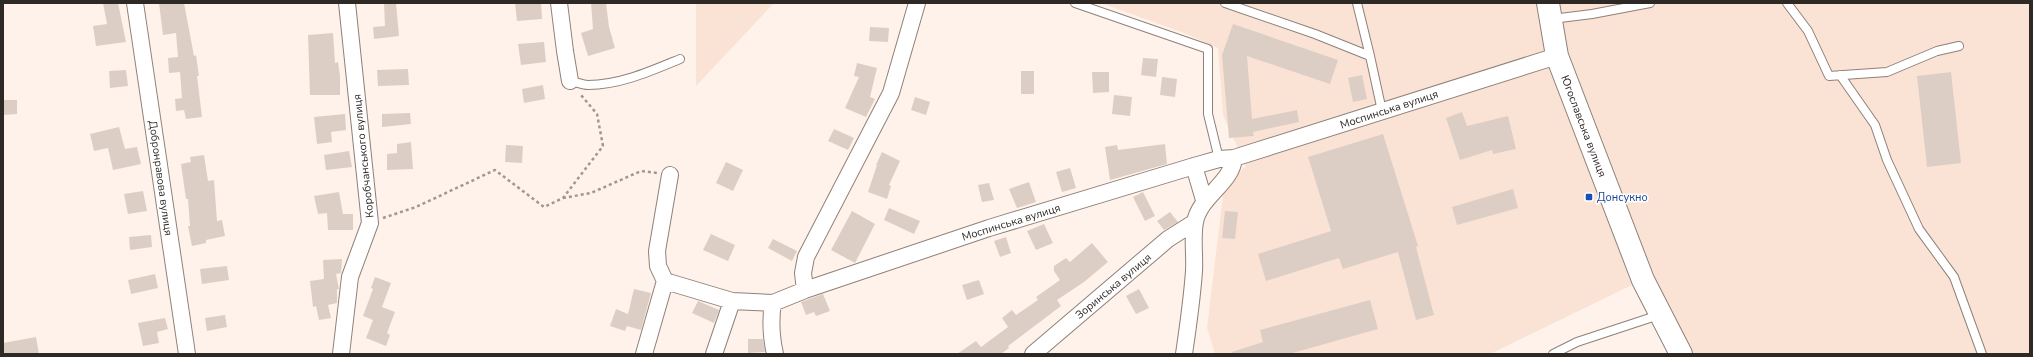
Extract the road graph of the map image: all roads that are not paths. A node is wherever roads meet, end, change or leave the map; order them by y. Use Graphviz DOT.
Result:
graph roads {
  1 [pos="136,3"];
  2 [pos="347,3"];
  3 [pos="559,3"];
  4 [pos="917,3"];
  5 [pos="1075,3"];
  6 [pos="1225,3"];
  7 [pos="1357,3"];
  8 [pos="1650,3"];
  9 [pos="1787,3"];
  10 [pos="1549,11"];
  11 [pos="1959,46"];
  12 [pos="1370,56"];
  13 [pos="1558,56"];
  14 [pos="680,59"];
  15 [pos="1840,75"];
  16 [pos="570,81"];
  17 [pos="1382,111"];
  18 [pos="1227,158"];
  19 [pos="1194,166"];
  20 [pos="670,175"];
  21 [pos="1204,200"];
  22 [pos="1195,222"];
  23 [pos="665,281"];
  24 [pos="805,290"];
  25 [pos="732,301"];
  26 [pos="773,303"];
  27 [pos="1660,314"];
  28 [pos="187,354"];
  29 [pos="341,354"];
  30 [pos="644,354"];
  31 [pos="714,354"];
  32 [pos="775,354"];
  33 [pos="1033,354"];
  34 [pos="1184,354"];
  35 [pos="1553,354"];
  36 [pos="1681,354"];
  37 [pos="1982,354"];
  1 -- 28 [label="street, Добронравова вулиця"];
  2 -- 29 [label="street, Коробчанського вулиця"];
  3 -- 16 [label="street"];
  4 -- 24 [label="street"];
  5 -- 18 [label="lane"];
  6 -- 12 [label="lane"];
  7 -- 12 [label="lane"];
  8 -- 10 [label="lane"];
  9 -- 15 [label="lane"];
  10 -- 13 [label="main road, Югославська вулиця"];
  11 -- 15 [label="lane"];
  12 -- 17 [label="lane"];
  13 -- 17 [label="street, Моспинська вулиця"];
  13 -- 27 [label="main road, Югославська вулиця"];
  14 -- 16 [label="lane"];
  15 -- 37 [label="lane"];
  17 -- 18 [label="street, Моспинська вулиця"];
  18 -- 19 [label="street, Моспинська вулиця"];
  18 -- 21 [label="street"];
  19 -- 21 [label="street"];
  19 -- 24 [label="street, Моспинська вулиця"];
  20 -- 23 [label="street"];
  21 -- 22 [label="street"];
  22 -- 33 [label="street, Зоринська вулиця"];
  22 -- 34 [label="street"];
  23 -- 25 [label="street, Моспинська вулиця"];
  23 -- 30 [label="street"];
  24 -- 26 [label="street, Моспинська вулиця"];
  25 -- 26 [label="street, Моспинська вулиця"];
  25 -- 31 [label="street"];
  26 -- 32 [label="street"];
  27 -- 35 [label="lane"];
  27 -- 36 [label="main road, Югославська вулиця"];
}
